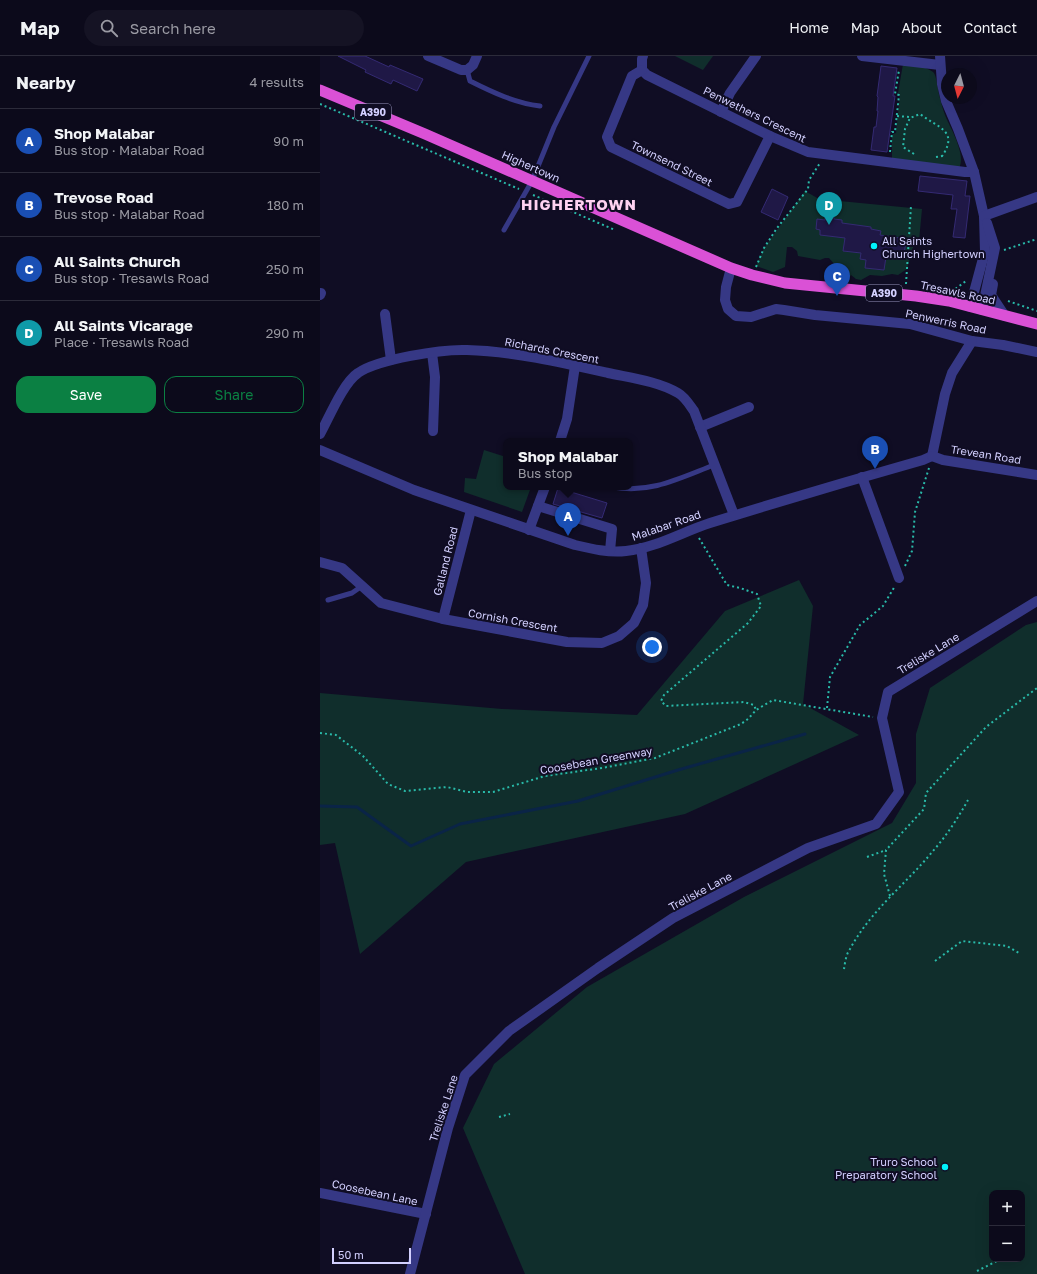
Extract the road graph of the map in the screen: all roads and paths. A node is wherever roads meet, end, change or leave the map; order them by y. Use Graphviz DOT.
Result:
graph roads {
  1 [pos="428,56"];
  2 [pos="477,56"];
  3 [pos="589,56"];
  4 [pos="643,56"];
  5 [pos="756,56"];
  6 [pos="862,56"];
  7 [pos="900,60"];
  8 [pos="940,61"];
  9 [pos="467,70"];
  10 [pos="642,70"];
  11 [pos="320,90"];
  12 [pos="540,106"];
  13 [pos="721,112"];
  14 [pos="897,116"];
  15 [pos="910,118"];
  16 [pos="770,136"];
  17 [pos="823,155"];
  18 [pos="918,156"];
  19 [pos="942,156"];
  20 [pos="931,157"];
  21 [pos="889,164"];
  22 [pos="935,169"];
  23 [pos="974,172"];
  24 [pos="532,181"];
  25 [pos="1037,197"];
  26 [pos="911,206"];
  27 [pos="984,216"];
  28 [pos="504,230"];
  29 [pos="1037,239"];
  30 [pos="998,250"];
  31 [pos="731,268"];
  32 [pos="752,275"];
  33 [pos="906,295"];
  34 [pos="970,307"];
  35 [pos="982,310"];
  36 [pos="385,314"];
  37 [pos="1005,316"];
  38 [pos="1037,324"];
  39 [pos="972,341"];
  40 [pos="1037,352"];
  41 [pos="432,353"];
  42 [pos="391,360"];
  43 [pos="575,366"];
  44 [pos="749,407"];
  45 [pos="700,427"];
  46 [pos="433,431"];
  47 [pos="320,434"];
  48 [pos="561,438"];
  49 [pos="320,450"];
  50 [pos="932,456"];
  51 [pos="714,465"];
  52 [pos="1037,475"];
  53 [pos="862,477"];
  54 [pos="633,489"];
  55 [pos="544,490"];
  56 [pos="538,506"];
  57 [pos="471,510"];
  58 [pos="734,515"];
  59 [pos="693,528"];
  60 [pos="529,530"];
  61 [pos="641,548"];
  62 [pos="610,551"];
  63 [pos="320,562"];
  64 [pos="899,578"];
  65 [pos="362,586"];
  66 [pos="328,600"];
  67 [pos="1037,601"];
  68 [pos="443,619"];
  69 [pos="1037,688"];
  70 [pos="827,708"];
  71 [pos="756,710"];
  72 [pos="882,718"];
  73 [pos="320,733"];
  74 [pos="968,800"];
  75 [pos="886,850"];
  76 [pos="867,857"];
  77 [pos="890,896"];
  78 [pos="1019,953"];
  79 [pos="935,961"];
  80 [pos="844,969"];
  81 [pos="510,1114"];
  82 [pos="499,1117"];
  83 [pos="320,1192"];
  84 [pos="426,1214"];
  85 [pos="995,1262"];
  86 [pos="977,1271"];
  87 [pos="410,1274"];
  1 -- 9 [label="street"];
  2 -- 9 [label="street"];
  3 -- 24 [label="lane"];
  4 -- 10 [label="street"];
  5 -- 13 [label="street"];
  6 -- 7 [label="street"];
  7 -- 8 [label="street"];
  7 -- 14 [label="path"];
  8 -- 23 [label="street"];
  9 -- 12 [label="lane"];
  10 -- 13 [label="street, Penwethers Crescent"];
  10 -- 16 [label="street, Townsend Street"];
  11 -- 24 [label="highway, Highertown / A390"];
  13 -- 16 [label="street, Penwethers Crescent"];
  14 -- 15 [label="path"];
  14 -- 21 [label="path"];
  15 -- 18 [label="path"];
  15 -- 19 [label="path"];
  16 -- 17 [label="street, Penwethers Crescent"];
  17 -- 21 [label="street, Penwethers Crescent"];
  17 -- 32 [label="path"];
  19 -- 20 [label="path"];
  19 -- 22 [label="path"];
  21 -- 22 [label="street, Penwethers Crescent"];
  22 -- 23 [label="street, Penwethers Crescent"];
  23 -- 27 [label="street"];
  24 -- 28 [label="lane"];
  24 -- 31 [label="highway, Highertown / A390"];
  25 -- 27 [label="street"];
  26 -- 33 [label="path"];
  27 -- 30 [label="street"];
  27 -- 34 [label="street"];
  29 -- 30 [label="path"];
  30 -- 35 [label="street"];
  30 -- 37 [label="street"];
  31 -- 32 [label="highway, Tresawls Road / A390"];
  31 -- 39 [label="street, Penwerris Road"];
  32 -- 33 [label="highway, Tresawls Road / A390"];
  33 -- 34 [label="highway, Tresawls Road / A390"];
  34 -- 35 [label="highway, Tresawls Road / A390"];
  35 -- 37 [label="highway, Tresawls Road / A390"];
  36 -- 42 [label="street"];
  37 -- 38 [label="highway, Tresawls Road / A390"];
  39 -- 40 [label="street, Penwerris Road"];
  39 -- 50 [label="street"];
  41 -- 42 [label="street, Richards Crescent"];
  41 -- 43 [label="street, Richards Crescent"];
  41 -- 46 [label="street"];
  42 -- 47 [label="street, Richards Crescent"];
  43 -- 45 [label="street, Richards Crescent"];
  43 -- 48 [label="street"];
  44 -- 45 [label="street"];
  45 -- 51 [label="street, Richards Crescent"];
  49 -- 57 [label="street, Malabar Road"];
  50 -- 52 [label="street, Trevean Road"];
  50 -- 53 [label="street, Malabar Road"];
  50 -- 64 [label="path"];
  51 -- 54 [label="lane"];
  51 -- 58 [label="street, Richards Crescent"];
  53 -- 58 [label="street, Malabar Road"];
  53 -- 64 [label="street"];
  55 -- 56 [label="street"];
  56 -- 60 [label="street"];
  56 -- 62 [label="street"];
  57 -- 60 [label="street, Malabar Road"];
  57 -- 68 [label="street, Galland Road"];
  58 -- 59 [label="street, Malabar Road"];
  59 -- 61 [label="street, Malabar Road"];
  59 -- 71 [label="path"];
  60 -- 62 [label="street, Malabar Road"];
  61 -- 62 [label="street, Malabar Road"];
  61 -- 68 [label="street, Cornish Crescent"];
  63 -- 65 [label="street, Cornish Crescent"];
  64 -- 70 [label="path"];
  65 -- 66 [label="lane"];
  65 -- 68 [label="street, Cornish Crescent"];
  67 -- 72 [label="street, Treliske Lane"];
  69 -- 75 [label="path"];
  70 -- 71 [label="path, Coosebean Greenway"];
  70 -- 72 [label="path, Coosebean Greenway"];
  71 -- 73 [label="path, Coosebean Greenway"];
  72 -- 84 [label="street, Treliske Lane"];
  74 -- 77 [label="path"];
  75 -- 76 [label="path"];
  75 -- 77 [label="path"];
  77 -- 80 [label="path"];
  78 -- 79 [label="path"];
  81 -- 82 [label="path"];
  83 -- 84 [label="street, Coosebean Lane"];
  84 -- 87 [label="street, Treliske Lane"];
  85 -- 86 [label="path"];
}
